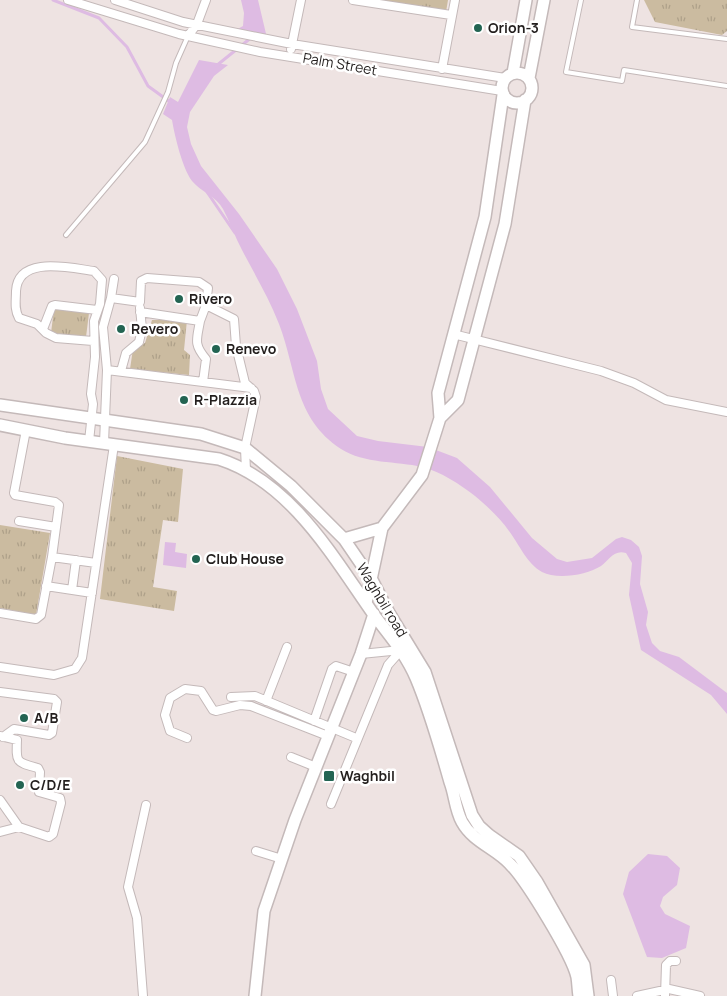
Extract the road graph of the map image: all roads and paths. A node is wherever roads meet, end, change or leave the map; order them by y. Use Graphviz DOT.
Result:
graph roads {
  1 [pos="68,0"];
  2 [pos="115,0"];
  3 [pos="206,0"];
  4 [pos="301,0"];
  5 [pos="353,0"];
  6 [pos="455,0"];
  7 [pos="526,0"];
  8 [pos="544,0"];
  9 [pos="581,0"];
  10 [pos="637,0"];
  11 [pos="451,15"];
  12 [pos="196,24"];
  13 [pos="188,36"];
  14 [pos="727,40"];
  15 [pos="292,44"];
  16 [pos="289,55"];
  17 [pos="442,69"];
  18 [pos="509,76"];
  19 [pos="529,78"];
  20 [pos="727,86"];
  21 [pos="503,93"];
  22 [pos="525,100"];
  23 [pos="66,235"];
  24 [pos="114,279"];
  25 [pos="111,298"];
  26 [pos="140,302"];
  27 [pos="206,305"];
  28 [pos="98,310"];
  29 [pos="140,312"];
  30 [pos="200,321"];
  31 [pos="43,329"];
  32 [pos="453,334"];
  33 [pos="473,339"];
  34 [pos="93,341"];
  35 [pos="107,370"];
  36 [pos="121,371"];
  37 [pos="203,382"];
  38 [pos="251,388"];
  39 [pos="0,405"];
  40 [pos="727,412"];
  41 [pos="440,418"];
  42 [pos="92,419"];
  43 [pos="105,421"];
  44 [pos="0,425"];
  45 [pos="26,430"];
  46 [pos="89,441"];
  47 [pos="109,444"];
  48 [pos="245,448"];
  49 [pos="246,471"];
  50 [pos="19,521"];
  51 [pos="56,527"];
  52 [pos="382,528"];
  53 [pos="341,536"];
  54 [pos="324,544"];
  55 [pos="52,557"];
  56 [pos="76,560"];
  57 [pos="96,563"];
  58 [pos="372,580"];
  59 [pos="46,586"];
  60 [pos="72,590"];
  61 [pos="92,593"];
  62 [pos="366,603"];
  63 [pos="0,613"];
  64 [pos="374,614"];
  65 [pos="287,647"];
  66 [pos="405,647"];
  67 [pos="361,654"];
  68 [pos="0,667"];
  69 [pos="354,672"];
  70 [pos="0,692"];
  71 [pos="231,697"];
  72 [pos="266,701"];
  73 [pos="314,721"];
  74 [pos="329,732"];
  75 [pos="2,736"];
  76 [pos="187,738"];
  77 [pos="356,738"];
  78 [pos="291,757"];
  79 [pos="316,767"];
  80 [pos="0,800"];
  81 [pos="331,804"];
  82 [pos="146,805"];
  83 [pos="465,812"];
  84 [pos="19,827"];
  85 [pos="0,832"];
  86 [pos="489,835"];
  87 [pos="479,842"];
  88 [pos="256,851"];
  89 [pos="282,859"];
  90 [pos="519,865"];
  91 [pos="676,961"];
  92 [pos="578,966"];
  93 [pos="611,980"];
  94 [pos="665,993"];
  95 [pos="143,996"];
  96 [pos="254,996"];
  97 [pos="578,996"];
  98 [pos="588,996"];
  99 [pos="614,996"];
  100 [pos="637,996"];
  101 [pos="700,996"];
  1 -- 13 [label="street, Palm Street"];
  2 -- 12 [label="street"];
  3 -- 12 [label="street"];
  4 -- 15 [label="street"];
  5 -- 11 [label="street"];
  6 -- 11 [label="street"];
  7 -- 18 [label="main road"];
  8 -- 19 [label="main road"];
  9 -- 20 [label="lane"];
  10 -- 14 [label="lane"];
  11 -- 17 [label="street"];
  12 -- 13 [label="street"];
  12 -- 15 [label="street"];
  13 -- 16 [label="street, Palm Street"];
  13 -- 23 [label="lane"];
  15 -- 16 [label="street"];
  15 -- 17 [label="street"];
  16 -- 21 [label="street, Palm Street"];
  17 -- 18 [label="street"];
  18 -- 19 [label="main road"];
  18 -- 21 [label="main road"];
  19 -- 22 [label="main road"];
  21 -- 22 [label="main road"];
  21 -- 32 [label="main road"];
  22 -- 33 [label="main road"];
  24 -- 25 [label="street"];
  25 -- 26 [label="street"];
  25 -- 35 [label="street"];
  26 -- 27 [label="street"];
  26 -- 29 [label="street"];
  27 -- 30 [label="street"];
  27 -- 38 [label="street"];
  28 -- 31 [label="street"];
  28 -- 31 [label="street"];
  28 -- 34 [label="street"];
  29 -- 30 [label="street"];
  29 -- 36 [label="street"];
  30 -- 37 [label="street"];
  31 -- 34 [label="street"];
  32 -- 33 [label="street"];
  32 -- 41 [label="main road"];
  33 -- 40 [label="street"];
  33 -- 41 [label="main road"];
  34 -- 42 [label="street"];
  35 -- 36 [label="street"];
  35 -- 43 [label="street"];
  36 -- 37 [label="street"];
  37 -- 38 [label="street"];
  38 -- 48 [label="street"];
  39 -- 42 [label="main road, Waghbil road"];
  41 -- 52 [label="main road"];
  42 -- 43 [label="main road, Waghbil road"];
  42 -- 46 [label="street"];
  43 -- 47 [label="street"];
  43 -- 48 [label="main road, Waghbil road"];
  44 -- 45 [label="main road, Waghbil road"];
  45 -- 46 [label="main road, Waghbil road"];
  45 -- 51 [label="street"];
  46 -- 47 [label="main road, Waghbil road"];
  47 -- 49 [label="main road, Waghbil road"];
  47 -- 57 [label="street"];
  48 -- 49 [label="street"];
  48 -- 53 [label="main road, Waghbil road"];
  49 -- 54 [label="main road, Waghbil road"];
  50 -- 51 [label="street"];
  51 -- 55 [label="street"];
  52 -- 53 [label="main road"];
  52 -- 58 [label="main road"];
  53 -- 54 [label="main road"];
  53 -- 58 [label="main road, Waghbil road"];
  54 -- 62 [label="main road, Waghbil road"];
  55 -- 56 [label="street"];
  55 -- 59 [label="street"];
  56 -- 57 [label="street"];
  56 -- 60 [label="street"];
  57 -- 61 [label="street"];
  58 -- 62 [label="main road"];
  58 -- 66 [label="main road, Waghbil road"];
  59 -- 60 [label="street"];
  59 -- 63 [label="street"];
  60 -- 61 [label="street"];
  61 -- 68 [label="street"];
  62 -- 64 [label="main road, Waghbil road"];
  64 -- 66 [label="main road, Waghbil road"];
  64 -- 67 [label="main road"];
  65 -- 72 [label="street"];
  66 -- 67 [label="street"];
  66 -- 77 [label="street"];
  66 -- 83 [label="main road, Waghbil road"];
  67 -- 69 [label="main road"];
  69 -- 73 [label="street"];
  69 -- 74 [label="main road"];
  70 -- 75 [label="street"];
  71 -- 72 [label="street"];
  72 -- 73 [label="street"];
  73 -- 74 [label="street"];
  74 -- 76 [label="street"];
  74 -- 77 [label="street"];
  74 -- 79 [label="main road"];
  75 -- 84 [label="street"];
  77 -- 81 [label="street"];
  78 -- 79 [label="street"];
  79 -- 89 [label="main road"];
  80 -- 84 [label="street"];
  82 -- 95 [label="street"];
  83 -- 86 [label="main road, Waghbil road"];
  83 -- 87 [label="main road, Waghbil road"];
  84 -- 85 [label="street"];
  86 -- 87 [label="main road"];
  86 -- 90 [label="main road, Waghbil road"];
  87 -- 90 [label="main road, Waghbil road"];
  88 -- 89 [label="street"];
  89 -- 96 [label="main road"];
  90 -- 92 [label="main road, Waghbil road"];
  91 -- 94 [label="street"];
  92 -- 97 [label="main road, Waghbil road"];
  92 -- 98 [label="main road, Waghbil road"];
  93 -- 99 [label="street"];
  94 -- 100 [label="street"];
  94 -- 101 [label="street"];
}
